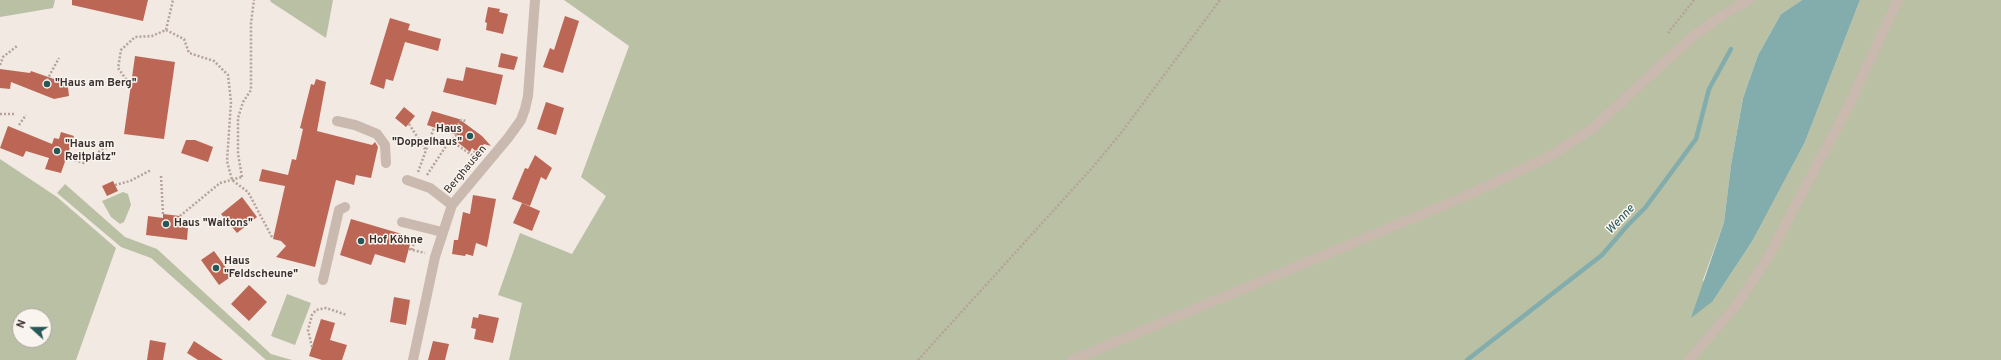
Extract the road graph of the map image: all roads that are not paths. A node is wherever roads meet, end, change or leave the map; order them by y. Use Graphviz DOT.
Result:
graph roads {
  1 [pos="535,0"];
  2 [pos="1749,0"];
  3 [pos="1898,0"];
  4 [pos="337,121"];
  5 [pos="386,163"];
  6 [pos="415,182"];
  7 [pos="452,205"];
  8 [pos="345,207"];
  9 [pos="402,222"];
  10 [pos="442,232"];
  11 [pos="323,280"];
  12 [pos="413,360"];
  13 [pos="1072,360"];
  14 [pos="1689,360"];
  1 -- 7 [label="street, Berghausen"];
  2 -- 13 [label="street"];
  3 -- 14 [label="street"];
  4 -- 5 [label="street"];
  6 -- 7 [label="street"];
  7 -- 10 [label="street, Berghausen"];
  8 -- 11 [label="street"];
  9 -- 10 [label="street"];
  10 -- 12 [label="street, Berghausen"];
}
